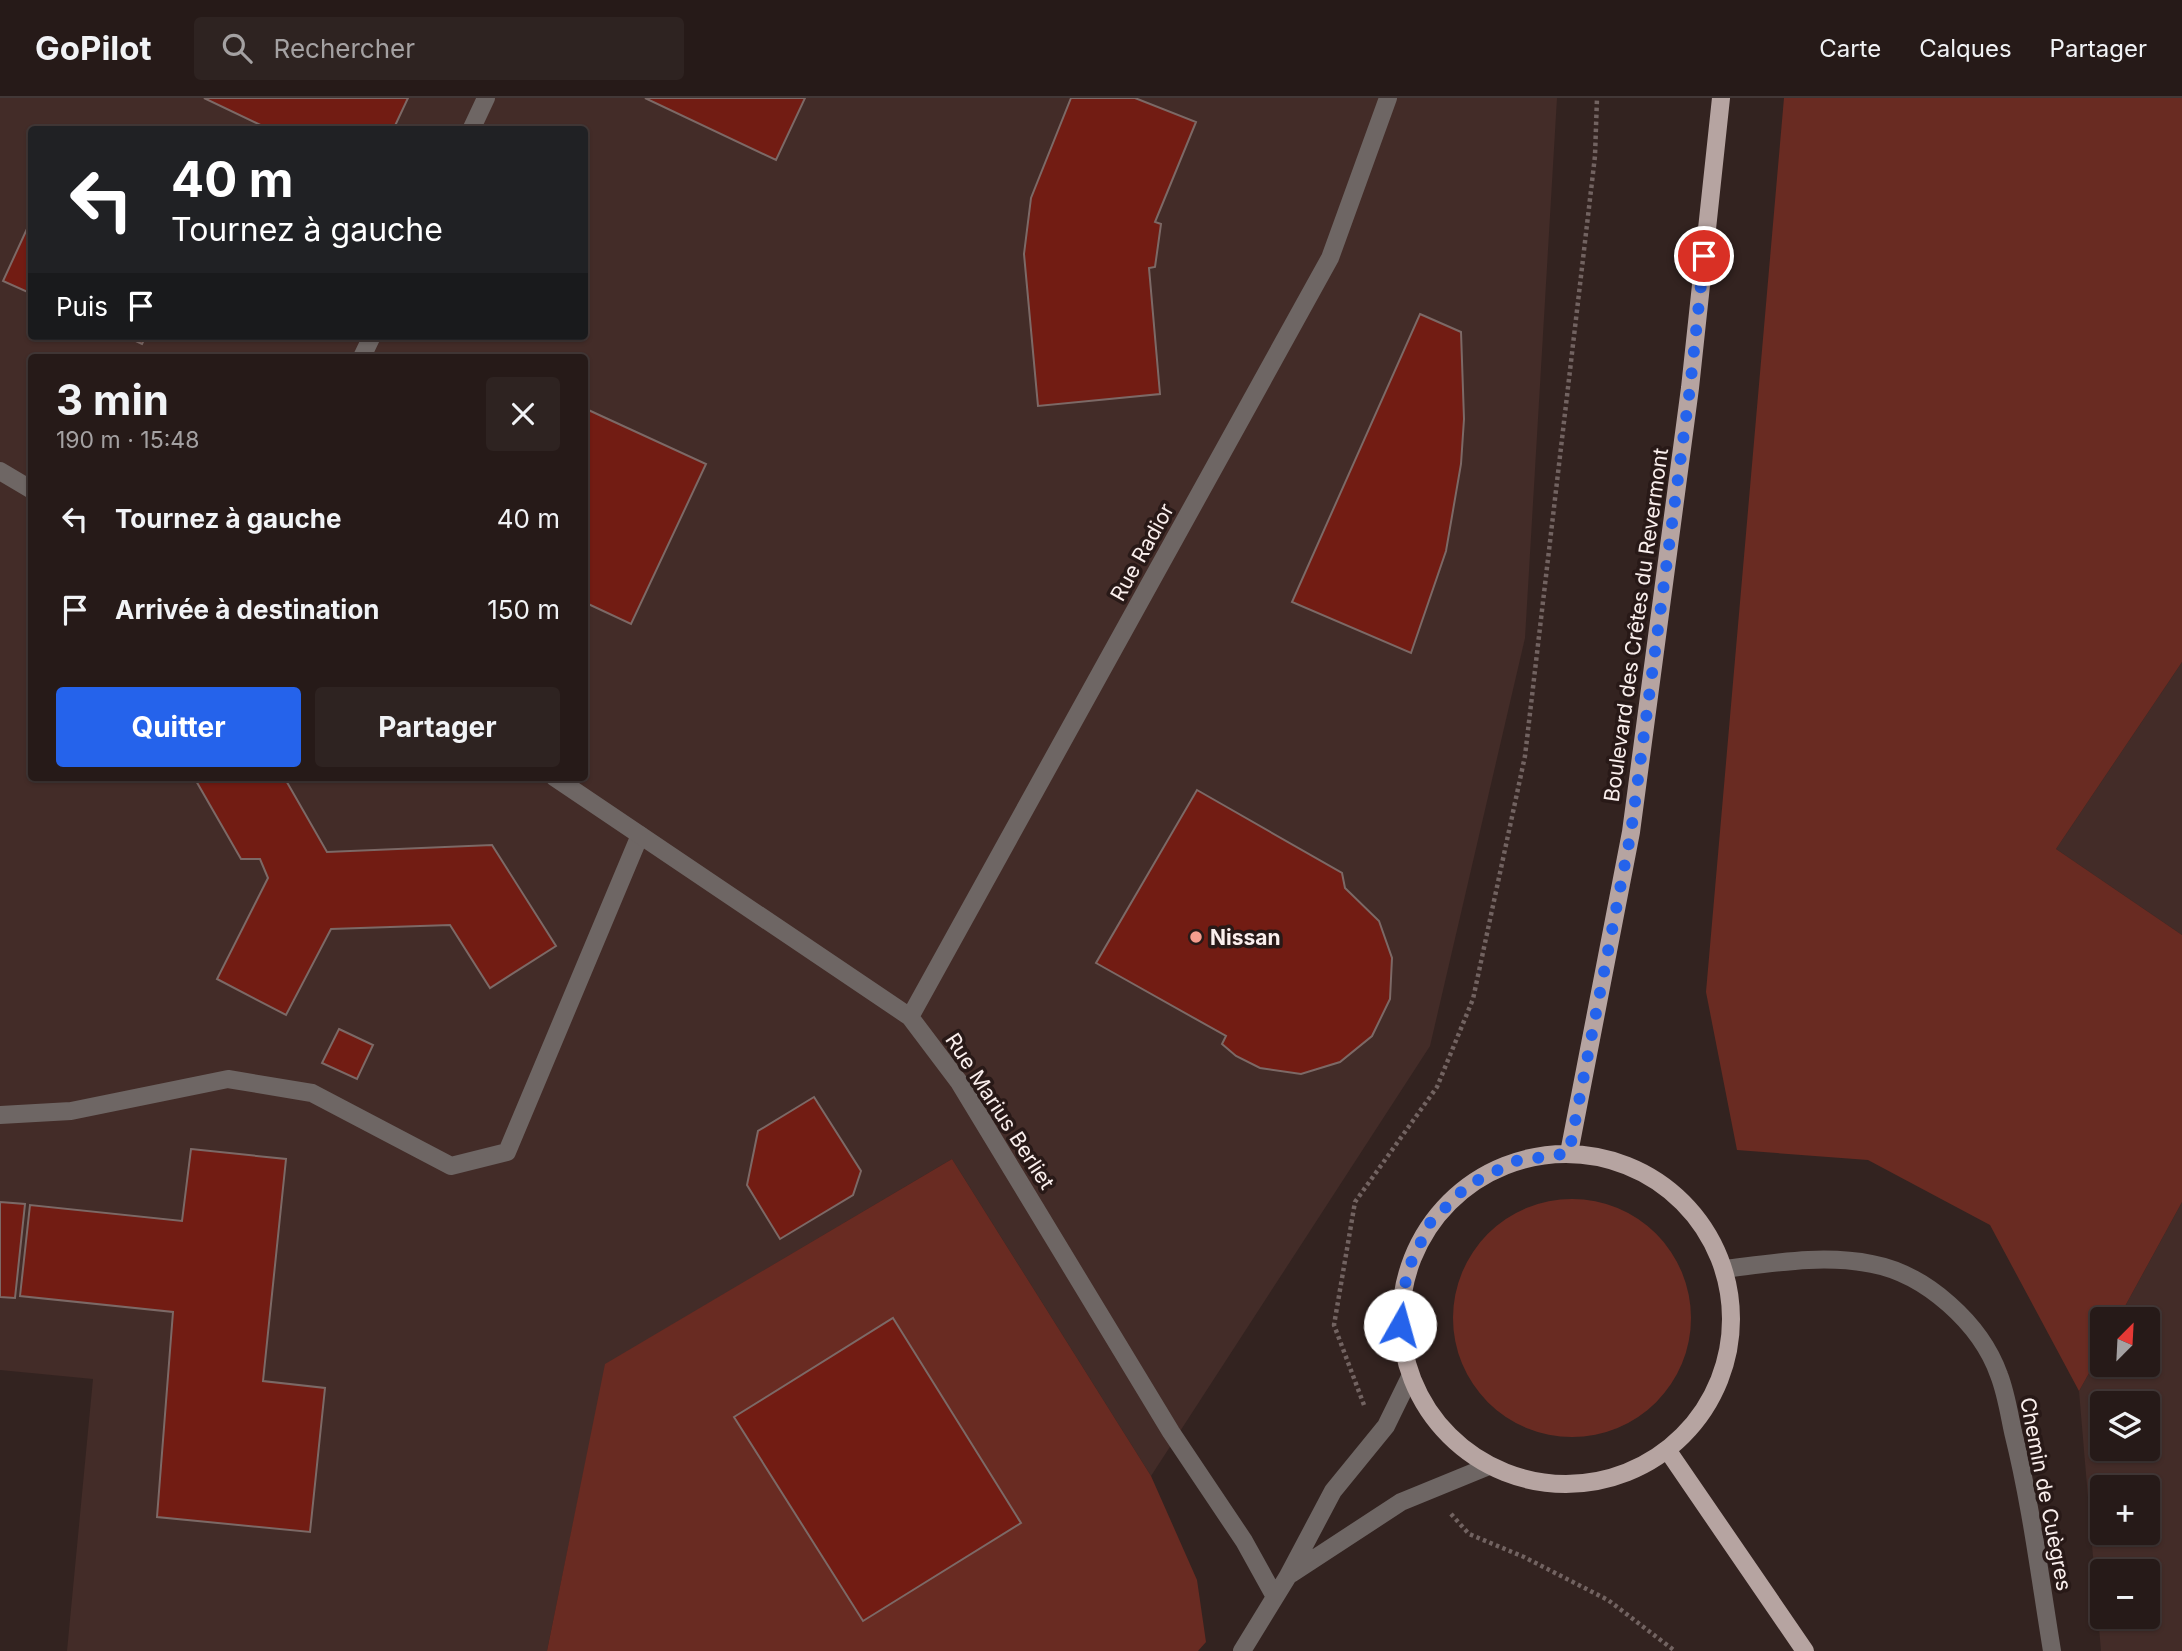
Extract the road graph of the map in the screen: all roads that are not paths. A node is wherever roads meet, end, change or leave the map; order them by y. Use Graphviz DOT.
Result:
graph roads {
  1 [pos="486,98"];
  2 [pos="1388,98"];
  3 [pos="1721,98"];
  4 [pos="473,126"];
  5 [pos="0,471"];
  6 [pos="28,488"];
  7 [pos="560,781"];
  8 [pos="640,835"];
  9 [pos="911,1017"];
  10 [pos="0,1115"];
  11 [pos="1569,1153"];
  12 [pos="1725,1269"];
  13 [pos="1410,1377"];
  14 [pos="1668,1451"];
  15 [pos="1489,1466"];
  16 [pos="1288,1576"];
  17 [pos="1275,1597"];
  18 [pos="1242,1651"];
  19 [pos="1805,1651"];
  20 [pos="2052,1651"];
  1 -- 4 [label="street"];
  2 -- 9 [label="street, Rue Radior"];
  3 -- 11 [label="main road, Boulevard des Crêtes du Revermont"];
  5 -- 6 [label="street"];
  7 -- 8 [label="street, Rue Marius Berliet"];
  8 -- 9 [label="street, Rue Marius Berliet"];
  8 -- 10 [label="street"];
  9 -- 17 [label="street, Rue Marius Berliet"];
  11 -- 12 [label="main road"];
  11 -- 13 [label="main road"];
  12 -- 14 [label="main road"];
  12 -- 20 [label="street, Chemin de Cuègres"];
  13 -- 15 [label="main road"];
  13 -- 16 [label="street"];
  14 -- 15 [label="main road"];
  14 -- 19 [label="main road"];
  15 -- 16 [label="street"];
  16 -- 17 [label="street"];
  17 -- 18 [label="street"];
}
